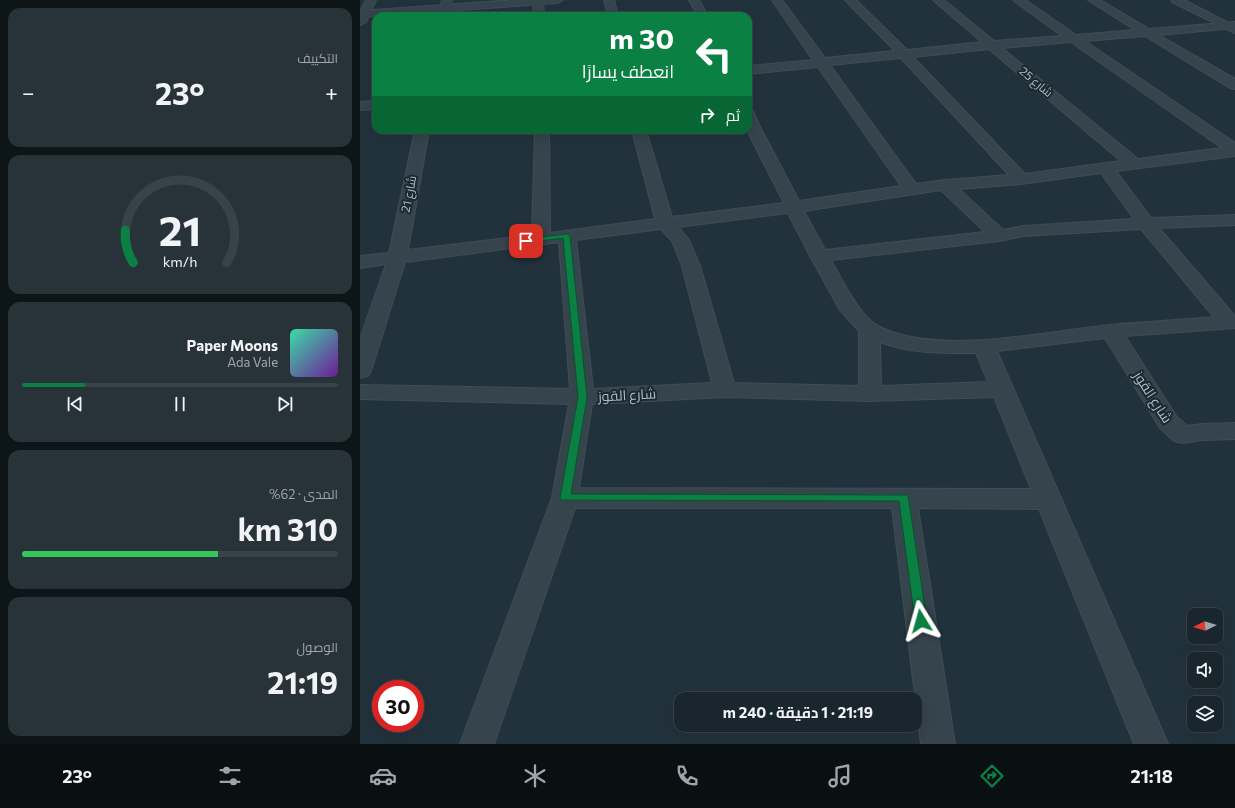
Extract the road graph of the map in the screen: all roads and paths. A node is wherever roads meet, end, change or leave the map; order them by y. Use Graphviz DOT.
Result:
graph roads {
  1 [pos="371,0"];
  2 [pos="558,0"];
  3 [pos="610,0"];
  4 [pos="694,0"];
  5 [pos="776,0"];
  6 [pos="850,0"];
  7 [pos="938,0"];
  8 [pos="1018,0"];
  9 [pos="1092,0"];
  10 [pos="1176,0"];
  11 [pos="538,1"];
  12 [pos="446,8"];
  13 [pos="404,12"];
  14 [pos="539,12"];
  15 [pos="612,12"];
  16 [pos="701,12"];
  17 [pos="372,15"];
  18 [pos="362,16"];
  19 [pos="1232,27"];
  20 [pos="1147,32"];
  21 [pos="1075,39"];
  22 [pos="992,45"];
  23 [pos="904,54"];
  24 [pos="821,63"];
  25 [pos="752,70"];
  26 [pos="1235,85"];
  27 [pos="372,104"];
  28 [pos="360,106"];
  29 [pos="752,125"];
  30 [pos="421,134"];
  31 [pos="542,134"];
  32 [pos="640,134"];
  33 [pos="1235,151"];
  34 [pos="1134,164"];
  35 [pos="1105,168"];
  36 [pos="1021,179"];
  37 [pos="945,185"];
  38 [pos="912,190"];
  39 [pos="794,207"];
  40 [pos="1235,220"];
  41 [pos="665,223"];
  42 [pos="1146,223"];
  43 [pos="567,236"];
  44 [pos="999,236"];
  45 [pos="541,239"];
  46 [pos="819,256"];
  47 [pos="397,258"];
  48 [pos="360,262"];
  49 [pos="1232,322"];
  50 [pos="869,330"];
  51 [pos="1111,331"];
  52 [pos="984,346"];
  53 [pos="360,371"];
  54 [pos="1001,389"];
  55 [pos="725,390"];
  56 [pos="360,392"];
  57 [pos="870,394"];
  58 [pos="582,397"];
  59 [pos="1235,431"];
  60 [pos="565,498"];
  61 [pos="904,498"];
  62 [pos="1047,499"];
  63 [pos="477,744"];
  64 [pos="938,744"];
  65 [pos="1151,744"];
  1 -- 18 [label="street"];
  2 -- 11 [label="street"];
  3 -- 15 [label="street"];
  4 -- 16 [label="street"];
  5 -- 24 [label="street"];
  6 -- 23 [label="street"];
  7 -- 22 [label="street, شارع 25"];
  8 -- 21 [label="street"];
  9 -- 20 [label="street"];
  10 -- 19 [label="street"];
  11 -- 12 [label="street"];
  11 -- 14 [label="street"];
  12 -- 13 [label="street"];
  17 -- 18 [label="street"];
  19 -- 20 [label="street"];
  20 -- 21 [label="street"];
  20 -- 26 [label="street"];
  21 -- 22 [label="street"];
  21 -- 33 [label="street"];
  22 -- 23 [label="street"];
  22 -- 34 [label="street, شارع 25"];
  23 -- 24 [label="street"];
  23 -- 36 [label="street"];
  24 -- 25 [label="street"];
  24 -- 38 [label="street"];
  27 -- 28 [label="street"];
  29 -- 39 [label="street"];
  30 -- 47 [label="street, شارع 21"];
  31 -- 45 [label="street"];
  32 -- 41 [label="street"];
  33 -- 34 [label="street"];
  34 -- 35 [label="street"];
  35 -- 36 [label="street"];
  35 -- 42 [label="street"];
  36 -- 37 [label="street"];
  37 -- 38 [label="street"];
  37 -- 44 [label="street"];
  38 -- 39 [label="street"];
  39 -- 41 [label="street"];
  39 -- 46 [label="street"];
  40 -- 42 [label="street"];
  41 -- 43 [label="street"];
  41 -- 55 [label="street"];
  42 -- 44 [label="street"];
  42 -- 49 [label="street"];
  43 -- 45 [label="street"];
  43 -- 58 [label="street"];
  44 -- 46 [label="street"];
  45 -- 47 [label="street"];
  46 -- 50 [label="street"];
  47 -- 48 [label="street"];
  47 -- 53 [label="street, شارع 21"];
  49 -- 51 [label="street"];
  50 -- 52 [label="street"];
  50 -- 57 [label="street"];
  51 -- 52 [label="street"];
  51 -- 59 [label="street, شارع القوز"];
  52 -- 54 [label="street"];
  54 -- 57 [label="street, شارع القوز"];
  54 -- 62 [label="street"];
  55 -- 57 [label="street, شارع القوز"];
  55 -- 58 [label="street, شارع القوز"];
  56 -- 58 [label="street, شارع القوز"];
  58 -- 60 [label="street"];
  60 -- 61 [label="street"];
  60 -- 63 [label="street"];
  61 -- 62 [label="street"];
  61 -- 64 [label="street"];
  62 -- 65 [label="street"];
}
